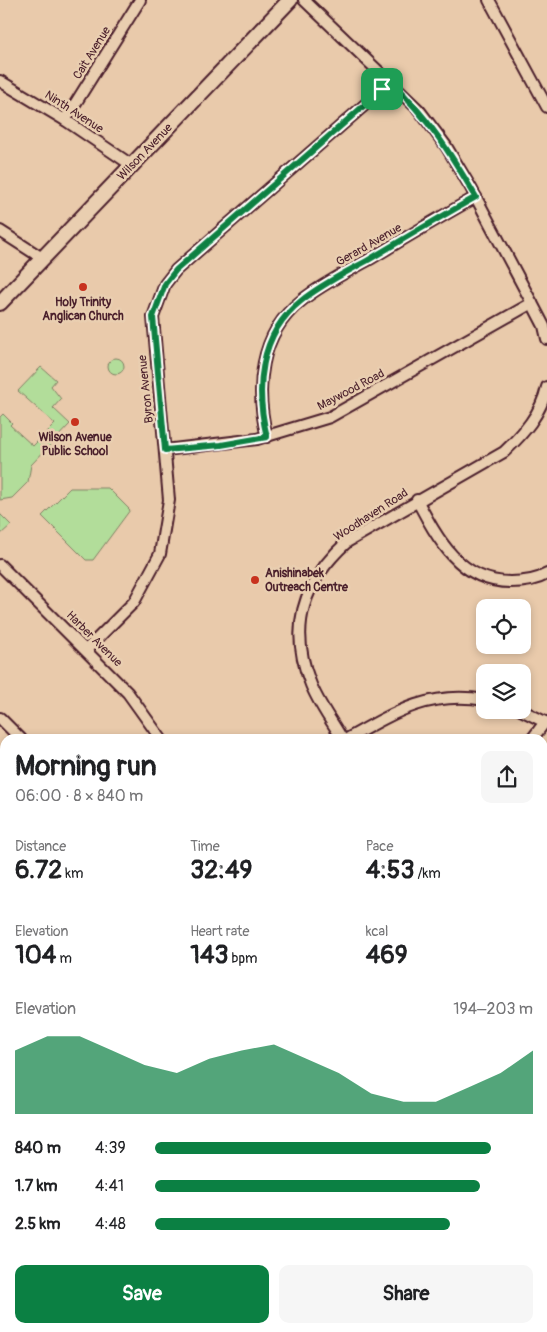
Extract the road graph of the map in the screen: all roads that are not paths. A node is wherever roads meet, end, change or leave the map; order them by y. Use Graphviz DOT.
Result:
graph roads {
  1 [pos="140,0"];
  2 [pos="290,0"];
  3 [pos="304,0"];
  4 [pos="489,0"];
  5 [pos="0,80"];
  6 [pos="391,82"];
  7 [pos="547,107"];
  8 [pos="65,120"];
  9 [pos="133,166"];
  10 [pos="476,197"];
  11 [pos="0,231"];
  12 [pos="42,258"];
  13 [pos="0,303"];
  14 [pos="532,303"];
  15 [pos="547,339"];
  16 [pos="547,387"];
  17 [pos="267,437"];
  18 [pos="165,450"];
  19 [pos="417,500"];
  20 [pos="0,565"];
  21 [pos="547,574"];
  22 [pos="87,649"];
  23 [pos="476,700"];
  24 [pos="531,715"];
  25 [pos="0,718"];
  26 [pos="546,722"];
  27 [pos="16,734"];
  28 [pos="157,734"];
  29 [pos="339,734"];
  30 [pos="357,734"];
  31 [pos="536,734"];
  1 -- 8 [label="street, Cait Avenue"];
  2 -- 9 [label="street, Wilson Avenue"];
  3 -- 6 [label="street"];
  4 -- 7 [label="street"];
  5 -- 8 [label="street, Ninth Avenue"];
  6 -- 10 [label="street"];
  6 -- 18 [label="street, Byron Avenue"];
  8 -- 9 [label="street, Ninth Avenue"];
  9 -- 12 [label="street, Wilson Avenue"];
  10 -- 14 [label="street"];
  10 -- 17 [label="street, Gerard Avenue"];
  11 -- 12 [label="street"];
  12 -- 13 [label="street, Wilson Avenue"];
  14 -- 15 [label="street"];
  14 -- 17 [label="street, Maywood Road"];
  16 -- 19 [label="street, Woodhaven Road"];
  17 -- 18 [label="street, Maywood Road"];
  18 -- 22 [label="street, Byron Avenue"];
  19 -- 21 [label="street"];
  19 -- 29 [label="street, Woodhaven Road"];
  20 -- 22 [label="street, Harber Avenue"];
  22 -- 28 [label="street, Harber Avenue"];
  23 -- 30 [label="street"];
  24 -- 26 [label="street"];
  25 -- 27 [label="street"];
  26 -- 31 [label="street"];
}
